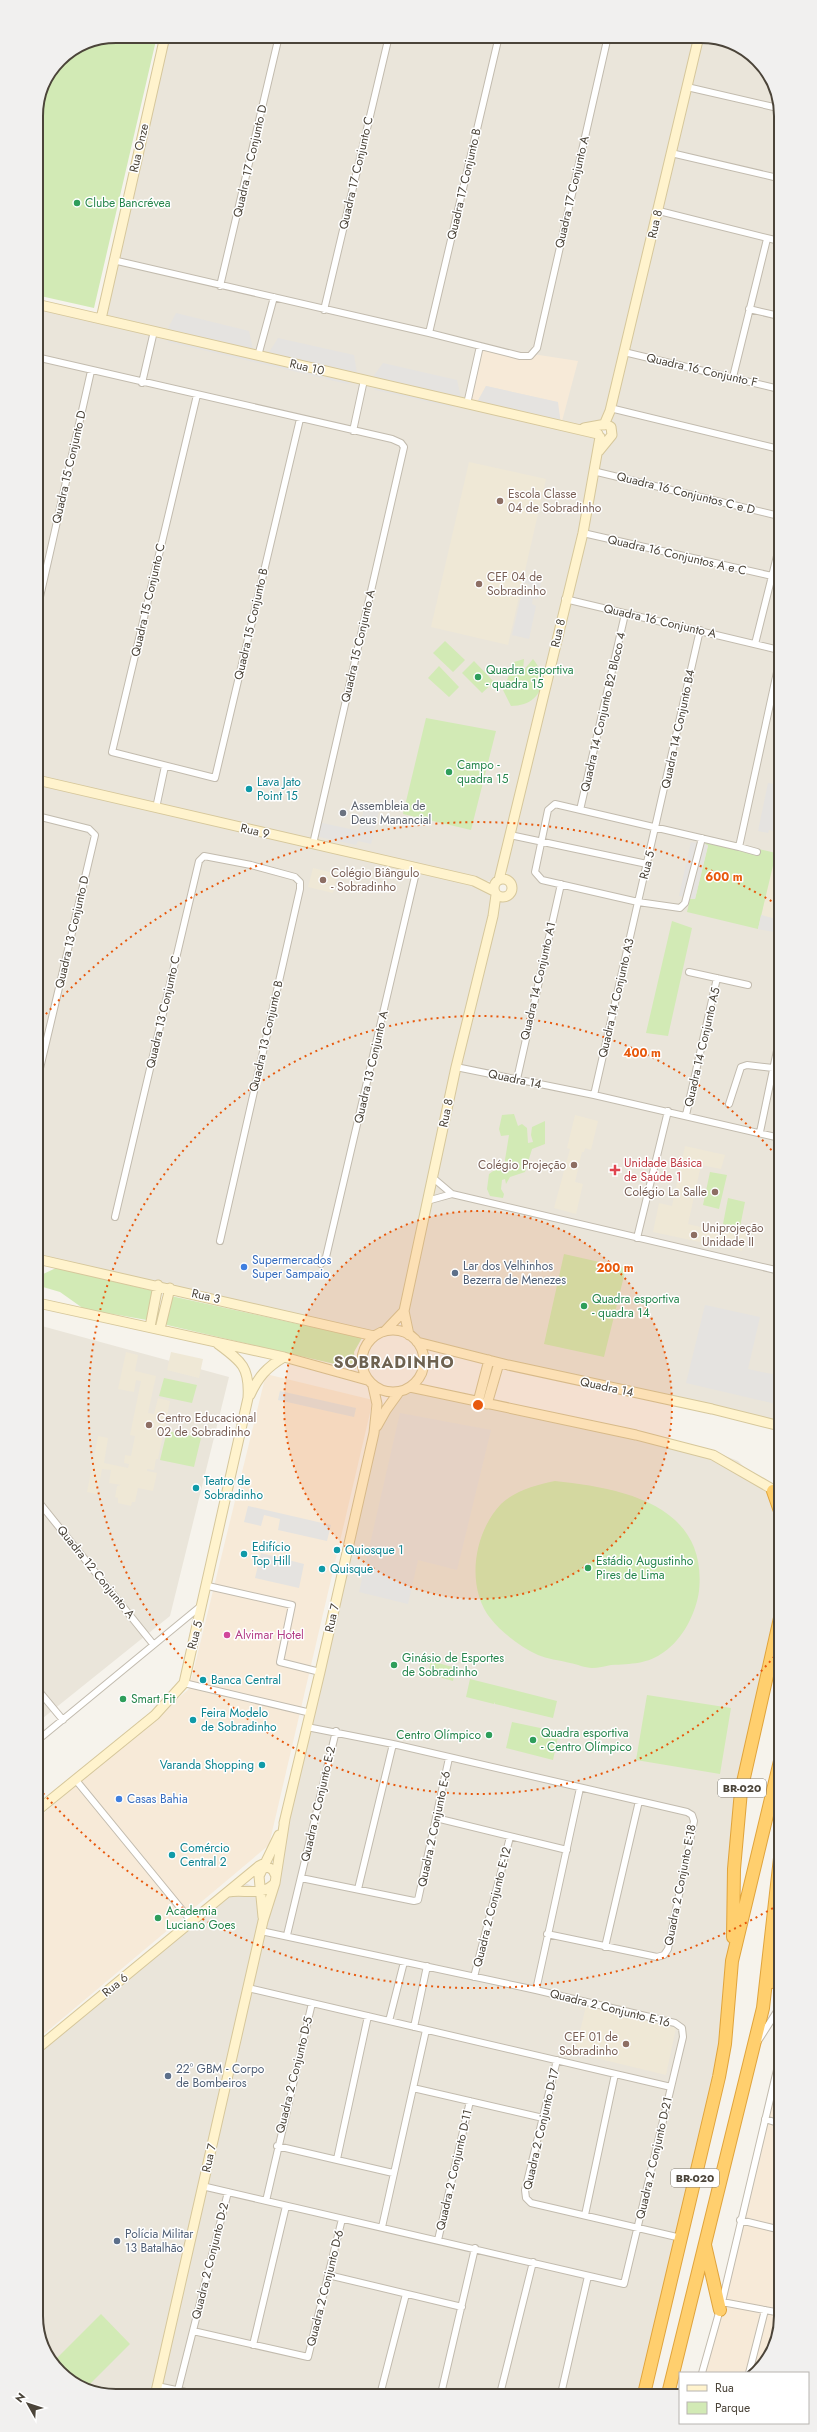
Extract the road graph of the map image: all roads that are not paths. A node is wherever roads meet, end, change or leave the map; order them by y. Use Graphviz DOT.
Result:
graph roads {
  1 [pos="163,43"];
  2 [pos="277,43"];
  3 [pos="387,43"];
  4 [pos="496,43"];
  5 [pos="606,43"];
  6 [pos="697,43"];
  7 [pos="687,87"];
  8 [pos="773,107"];
  9 [pos="672,153"];
  10 [pos="774,177"];
  11 [pos="658,211"];
  12 [pos="768,239"];
  13 [pos="774,240"];
  14 [pos="113,260"];
  15 [pos="220,286"];
  16 [pos="274,297"];
  17 [pos="43,306"];
  18 [pos="749,309"];
  19 [pos="324,310"];
  20 [pos="774,315"];
  21 [pos="101,319"];
  22 [pos="154,331"];
  23 [pos="429,333"];
  24 [pos="480,346"];
  25 [pos="624,352"];
  26 [pos="258,356"];
  27 [pos="43,359"];
  28 [pos="91,371"];
  29 [pos="733,377"];
  30 [pos="364,380"];
  31 [pos="142,383"];
  32 [pos="774,387"];
  33 [pos="197,395"];
  34 [pos="467,404"];
  35 [pos="610,410"];
  36 [pos="300,419"];
  37 [pos="353,431"];
  38 [pos="604,431"];
  39 [pos="774,448"];
  40 [pos="593,471"];
  41 [pos="774,515"];
  42 [pos="583,533"];
  43 [pos="774,568"];
  44 [pos="772,576"];
  45 [pos="43,583"];
  46 [pos="566,599"];
  47 [pos="625,614"];
  48 [pos="700,630"];
  49 [pos="755,644"];
  50 [pos="774,649"];
  51 [pos="774,686"];
  52 [pos="164,766"];
  53 [pos="43,781"];
  54 [pos="156,808"];
  55 [pos="580,810"];
  56 [pos="43,817"];
  57 [pos="656,828"];
  58 [pos="510,835"];
  59 [pos="702,838"];
  60 [pos="542,841"];
  61 [pos="313,844"];
  62 [pos="739,846"];
  63 [pos="757,852"];
  64 [pos="647,864"];
  65 [pos="251,865"];
  66 [pos="417,868"];
  67 [pos="501,880"];
  68 [pos="474,881"];
  69 [pos="561,884"];
  70 [pos="498,894"];
  71 [pos="638,902"];
  72 [pos="689,972"];
  73 [pos="717,978"];
  74 [pos="748,985"];
  75 [pos="43,1056"];
  76 [pos="774,1064"];
  77 [pos="456,1067"];
  78 [pos="773,1068"];
  79 [pos="517,1079"];
  80 [pos="594,1095"];
  81 [pos="729,1104"];
  82 [pos="668,1111"];
  83 [pos="686,1115"];
  84 [pos="760,1132"];
  85 [pos="774,1136"];
  86 [pos="432,1177"];
  87 [pos="448,1193"];
  88 [pos="427,1200"];
  89 [pos="115,1217"];
  90 [pos="637,1238"];
  91 [pos="220,1241"];
  92 [pos="43,1259"];
  93 [pos="321,1264"];
  94 [pos="774,1270"];
  95 [pos="158,1285"];
  96 [pos="170,1288"];
  97 [pos="43,1303"];
  98 [pos="404,1311"];
  99 [pos="150,1327"];
  100 [pos="160,1329"];
  101 [pos="385,1331"];
  102 [pos="409,1335"];
  103 [pos="374,1336"];
  104 [pos="417,1342"];
  105 [pos="218,1344"];
  106 [pos="284,1357"];
  107 [pos="489,1360"];
  108 [pos="499,1363"];
  109 [pos="370,1383"];
  110 [pos="410,1387"];
  111 [pos="399,1392"];
  112 [pos="248,1398"];
  113 [pos="483,1403"];
  114 [pos="774,1424"];
  115 [pos="374,1433"];
  116 [pos="774,1491"];
  117 [pos="43,1507"];
  118 [pos="208,1586"];
  119 [pos="203,1604"];
  120 [pos="154,1644"];
  121 [pos="774,1644"];
  122 [pos="320,1672"];
  123 [pos="184,1683"];
  124 [pos="43,1696"];
  125 [pos="311,1713"];
  126 [pos="63,1720"];
  127 [pos="307,1727"];
  128 [pos="336,1731"];
  129 [pos="43,1736"];
  130 [pos="393,1744"];
  131 [pos="449,1758"];
  132 [pos="75,1779"];
  133 [pos="774,1786"];
  134 [pos="580,1788"];
  135 [pos="639,1801"];
  136 [pos="43,1806"];
  137 [pos="436,1818"];
  138 [pos="285,1819"];
  139 [pos="510,1837"];
  140 [pos="567,1850"];
  141 [pos="263,1864"];
  142 [pos="301,1878"];
  143 [pos="276,1880"];
  144 [pos="358,1889"];
  145 [pos="228,1892"];
  146 [pos="260,1892"];
  147 [pos="774,1914"];
  148 [pos="263,1921"];
  149 [pos="192,1922"];
  150 [pos="261,1931"];
  151 [pos="547,1934"];
  152 [pos="287,1935"];
  153 [pos="605,1947"];
  154 [pos="732,1961"];
  155 [pos="404,1962"];
  156 [pos="426,1966"];
  157 [pos="474,1977"];
  158 [pos="774,1977"];
  159 [pos="248,1988"];
  160 [pos="536,1990"];
  161 [pos="312,2003"];
  162 [pos="764,2008"];
  163 [pos="368,2016"];
  164 [pos="774,2016"];
  165 [pos="389,2021"];
  166 [pos="414,2027"];
  167 [pos="682,2028"];
  168 [pos="426,2030"];
  169 [pos="43,2044"];
  170 [pos="752,2048"];
  171 [pos="558,2060"];
  172 [pos="615,2074"];
  173 [pos="774,2080"];
  174 [pos="671,2087"];
  175 [pos="414,2088"];
  176 [pos="470,2101"];
  177 [pos="543,2118"];
  178 [pos="764,2119"];
  179 [pos="774,2122"];
  180 [pos="277,2146"];
  181 [pos="337,2159"];
  182 [pos="393,2173"];
  183 [pos="202,2186"];
  184 [pos="228,2192"];
  185 [pos="266,2201"];
  186 [pos="286,2206"];
  187 [pos="585,2216"];
  188 [pos="342,2219"];
  189 [pos="740,2220"];
  190 [pos="382,2228"];
  191 [pos="774,2228"];
  192 [pos="638,2229"];
  193 [pos="680,2238"];
  194 [pos="438,2240"];
  195 [pos="705,2242"];
  196 [pos="475,2248"];
  197 [pos="532,2262"];
  198 [pos="328,2275"];
  199 [pos="588,2276"];
  200 [pos="406,2294"];
  201 [pos="721,2306"];
  202 [pos="462,2307"];
  203 [pos="765,2310"];
  204 [pos="774,2312"];
  205 [pos="193,2331"];
  206 [pos="253,2345"];
  207 [pos="750,2371"];
  208 [pos="702,2372"];
  209 [pos="157,2386"];
  210 [pos="156,2389"];
  211 [pos="173,2389"];
  212 [pos="178,2389"];
  213 [pos="382,2389"];
  214 [pos="442,2389"];
  215 [pos="501,2389"];
  216 [pos="562,2389"];
  217 [pos="645,2389"];
  218 [pos="669,2389"];
  1 -- 14 [label="main road, Rua Onze"];
  2 -- 15 [label="street, Quadra 17 Conjunto D"];
  3 -- 19 [label="street, Quadra 17 Conjunto C"];
  4 -- 23 [label="street, Quadra 17 Conjunto B"];
  5 -- 24 [label="street, Quadra 17 Conjunto A"];
  6 -- 7 [label="main road, Rua 8"];
  7 -- 8 [label="street"];
  7 -- 9 [label="main road, Rua 8"];
  9 -- 10 [label="street"];
  9 -- 11 [label="main road, Rua 8"];
  11 -- 12 [label="street"];
  11 -- 25 [label="main road, Rua 8"];
  12 -- 13 [label="street"];
  12 -- 18 [label="street"];
  14 -- 15 [label="street"];
  14 -- 21 [label="main road, Rua Onze"];
  15 -- 16 [label="street"];
  16 -- 19 [label="street"];
  16 -- 26 [label="street"];
  17 -- 21 [label="main road, Rua 10"];
  18 -- 20 [label="street"];
  18 -- 29 [label="street"];
  19 -- 23 [label="street"];
  21 -- 22 [label="main road, Rua 10"];
  22 -- 26 [label="main road, Rua 10"];
  22 -- 31 [label="street"];
  23 -- 24 [label="street"];
  24 -- 34 [label="street"];
  25 -- 29 [label="street, Quadra 16 Conjunto F"];
  25 -- 35 [label="main road, Rua 8"];
  26 -- 30 [label="main road, Rua 10"];
  27 -- 28 [label="street"];
  28 -- 31 [label="street"];
  28 -- 45 [label="street, Quadra 15 Conjunto D"];
  29 -- 32 [label="street, Quadra 16 Conjunto F"];
  30 -- 34 [label="main road, Rua 10"];
  30 -- 37 [label="street"];
  31 -- 33 [label="street"];
  33 -- 36 [label="street"];
  33 -- 52 [label="street, Quadra 15 Conjunto C"];
  34 -- 38 [label="main road, Rua 10"];
  35 -- 38 [label="main road, Rua 8"];
  35 -- 39 [label="street"];
  36 -- 37 [label="street"];
  36 -- 52 [label="street, Quadra 15 Conjunto B"];
  37 -- 61 [label="street, Quadra 15 Conjunto A"];
  38 -- 40 [label="main road, Rua 8"];
  40 -- 41 [label="street, Quadra 16 Conjuntos C e D"];
  40 -- 42 [label="main road, Rua 8"];
  42 -- 44 [label="street, Quadra 16 Conjuntos A e C"];
  42 -- 46 [label="main road, Rua 8"];
  43 -- 44 [label="street"];
  44 -- 49 [label="street"];
  46 -- 47 [label="street, Quadra 16 Conjunto A"];
  46 -- 58 [label="main road, Rua 8"];
  47 -- 48 [label="street, Quadra 16 Conjunto A"];
  47 -- 55 [label="street, Quadra 14 Conjunto B2 Bloco 4"];
  48 -- 49 [label="street, Quadra 16 Conjunto A"];
  48 -- 57 [label="street, Quadra 14 Conjunto B4"];
  49 -- 50 [label="street, Quadra 16 Conjunto A"];
  51 -- 62 [label="street"];
  52 -- 54 [label="street"];
  53 -- 54 [label="main road, Rua 9"];
  54 -- 61 [label="main road, Rua 9"];
  55 -- 57 [label="street"];
  55 -- 60 [label="street"];
  56 -- 75 [label="street, Quadra 13 Conjunto D"];
  57 -- 59 [label="street"];
  57 -- 64 [label="street, Rua 5"];
  58 -- 60 [label="street"];
  58 -- 67 [label="main road, Rua 8"];
  59 -- 62 [label="street"];
  59 -- 71 [label="street"];
  60 -- 64 [label="street"];
  60 -- 69 [label="street"];
  61 -- 66 [label="main road, Rua 9"];
  62 -- 63 [label="street"];
  64 -- 71 [label="street, Rua 5"];
  65 -- 89 [label="street, Quadra 13 Conjunto C"];
  65 -- 91 [label="street, Quadra 13 Conjunto B"];
  66 -- 68 [label="main road, Rua 9"];
  66 -- 93 [label="street, Quadra 13 Conjunto A"];
  67 -- 68 [label="main road"];
  67 -- 70 [label="main road"];
  67 -- 70 [label="main road"];
  68 -- 70 [label="main road"];
  69 -- 71 [label="street"];
  69 -- 79 [label="street, Quadra 14 Conjunto A1"];
  70 -- 77 [label="main road, Rua 8"];
  71 -- 80 [label="street, Quadra 14 Conjunto A3"];
  72 -- 73 [label="street, Quadra 14 Conjunto A5"];
  73 -- 74 [label="street, Quadra 14 Conjunto A5"];
  73 -- 83 [label="street, Quadra 14 Conjunto A5"];
  76 -- 78 [label="street"];
  77 -- 79 [label="street, Quadra 14"];
  77 -- 86 [label="main road, Rua 8"];
  78 -- 81 [label="street"];
  78 -- 84 [label="street"];
  79 -- 80 [label="street, Quadra 14"];
  80 -- 82 [label="street, Quadra 14"];
  82 -- 83 [label="street, Quadra 14"];
  82 -- 90 [label="street"];
  83 -- 84 [label="street, Quadra 14"];
  84 -- 85 [label="street, Quadra 14"];
  86 -- 87 [label="street"];
  86 -- 88 [label="main road, Rua 8"];
  87 -- 88 [label="street"];
  87 -- 90 [label="street"];
  88 -- 98 [label="main road, Rua 8"];
  90 -- 94 [label="street"];
  92 -- 95 [label="main road, Rua 3"];
  95 -- 96 [label="main road, Rua 3"];
  95 -- 99 [label="main road"];
  96 -- 100 [label="main road"];
  96 -- 103 [label="main road, Rua 3"];
  97 -- 99 [label="main road"];
  98 -- 101 [label="main road"];
  98 -- 102 [label="main road, Rua 8"];
  99 -- 100 [label="main road"];
  100 -- 105 [label="main road"];
  101 -- 102 [label="main road"];
  101 -- 103 [label="main road"];
  102 -- 104 [label="main road"];
  103 -- 109 [label="main road"];
  104 -- 107 [label="main road, Quadra 14"];
  104 -- 110 [label="main road"];
  105 -- 106 [label="main road"];
  105 -- 112 [label="main road"];
  106 -- 109 [label="main road"];
  106 -- 112 [label="main road"];
  107 -- 108 [label="main road, Quadra 14"];
  107 -- 113 [label="main road"];
  108 -- 113 [label="main road"];
  108 -- 114 [label="main road, Quadra 14"];
  109 -- 111 [label="main road"];
  109 -- 115 [label="main road, Rua 7"];
  110 -- 111 [label="main road"];
  110 -- 113 [label="main road"];
  111 -- 115 [label="main road"];
  112 -- 118 [label="main road, Rua 5"];
  113 -- 116 [label="main road"];
  115 -- 122 [label="main road, Rua 7"];
  117 -- 120 [label="street, Quadra 12 Conjunto A"];
  118 -- 119 [label="main road, Rua 5"];
  118 -- 122 [label="street"];
  119 -- 120 [label="street"];
  119 -- 123 [label="main road, Rua 5"];
  120 -- 126 [label="street"];
  121 -- 154 [label="highway, BR-020"];
  122 -- 125 [label="main road, Rua 7"];
  123 -- 125 [label="street"];
  123 -- 132 [label="main road, Rua 5"];
  124 -- 126 [label="street"];
  125 -- 127 [label="main road, Rua 7"];
  126 -- 129 [label="street"];
  127 -- 128 [label="street"];
  127 -- 138 [label="main road, Rua 7"];
  128 -- 130 [label="street"];
  128 -- 142 [label="street, Quadra 2 Conjunto E-2"];
  130 -- 131 [label="street"];
  130 -- 144 [label="street"];
  131 -- 134 [label="street"];
  131 -- 137 [label="street, Quadra 2 Conjunto E-6"];
  132 -- 136 [label="main road, Rua 5"];
  132 -- 149 [label="street"];
  133 -- 154 [label="highway, BR-020"];
  134 -- 135 [label="street"];
  134 -- 140 [label="street"];
  135 -- 153 [label="street"];
  135 -- 153 [label="street, Quadra 2 Conjunto E-18"];
  137 -- 139 [label="street"];
  137 -- 144 [label="street, Quadra 2 Conjunto E-6"];
  138 -- 141 [label="main road, Rua 7"];
  138 -- 143 [label="main road, Rua 7"];
  139 -- 140 [label="street"];
  139 -- 157 [label="street, Quadra 2 Conjunto E-12"];
  140 -- 151 [label="street"];
  141 -- 143 [label="main road"];
  141 -- 145 [label="main road, Rua 6"];
  141 -- 146 [label="main road, Rua 7"];
  142 -- 144 [label="street"];
  142 -- 152 [label="street, Quadra 2 Conjunto E-2"];
  143 -- 146 [label="main road"];
  143 -- 148 [label="main road, Rua 7"];
  145 -- 146 [label="main road"];
  145 -- 149 [label="main road, Rua 6"];
  146 -- 148 [label="main road, Rua 7"];
  147 -- 162 [label="highway, BR-020"];
  148 -- 150 [label="main road, Rua 7"];
  149 -- 169 [label="main road, Rua 6"];
  150 -- 152 [label="street, Quadra 2 Conjunto E-16"];
  150 -- 159 [label="main road, Rua 7"];
  151 -- 153 [label="street"];
  151 -- 160 [label="street"];
  152 -- 155 [label="street, Quadra 2 Conjunto E-16"];
  154 -- 193 [label="highway, BR-020"];
  155 -- 156 [label="street, Quadra 2 Conjunto E-16"];
  155 -- 165 [label="street"];
  156 -- 157 [label="street, Quadra 2 Conjunto E-16"];
  156 -- 166 [label="street"];
  157 -- 160 [label="street, Quadra 2 Conjunto E-16"];
  158 -- 162 [label="highway, BR-020"];
  159 -- 161 [label="street"];
  159 -- 183 [label="main road, Rua 7"];
  160 -- 167 [label="street, Quadra 2 Conjunto E-16"];
  161 -- 163 [label="street"];
  161 -- 180 [label="street, Quadra 2 Conjunto D-5"];
  162 -- 170 [label="highway, BR-020"];
  163 -- 165 [label="street"];
  163 -- 181 [label="street"];
  164 -- 170 [label="street"];
  165 -- 166 [label="street"];
  166 -- 168 [label="street"];
  167 -- 174 [label="street, Quadra 2 Conjunto D-21"];
  168 -- 171 [label="street"];
  168 -- 175 [label="street"];
  170 -- 195 [label="highway, BR-020"];
  171 -- 172 [label="street"];
  171 -- 177 [label="street, Quadra 2 Conjunto D-17"];
  172 -- 174 [label="street"];
  172 -- 187 [label="street"];
  173 -- 178 [label="street"];
  174 -- 192 [label="street, Quadra 2 Conjunto D-21"];
  175 -- 176 [label="street"];
  175 -- 182 [label="street"];
  176 -- 177 [label="street"];
  176 -- 194 [label="street, Quadra 2 Conjunto D-11"];
  177 -- 187 [label="street, Quadra 2 Conjunto D-17"];
  178 -- 179 [label="street"];
  178 -- 189 [label="street"];
  180 -- 181 [label="street"];
  180 -- 185 [label="street, Quadra 2 Conjunto D-5"];
  181 -- 182 [label="street"];
  182 -- 190 [label="street"];
  183 -- 184 [label="street"];
  183 -- 209 [label="main road, Rua 7"];
  184 -- 185 [label="street"];
  184 -- 205 [label="street, Quadra 2 Conjunto D-2"];
  185 -- 186 [label="street"];
  186 -- 188 [label="street"];
  186 -- 206 [label="street"];
  187 -- 192 [label="street"];
  188 -- 190 [label="street"];
  188 -- 198 [label="street, Quadra 2 Conjunto D-6"];
  189 -- 191 [label="street"];
  189 -- 201 [label="street"];
  190 -- 194 [label="street"];
  192 -- 193 [label="street"];
  192 -- 199 [label="street, Quadra 2 Conjunto D-21"];
  193 -- 217 [label="highway, BR-020"];
  194 -- 196 [label="street"];
  195 -- 201 [label="highway"];
  195 -- 218 [label="highway, BR-020"];
  196 -- 197 [label="street"];
  196 -- 202 [label="street"];
  197 -- 199 [label="street"];
  197 -- 215 [label="street"];
  198 -- 200 [label="street"];
  198 -- 206 [label="street, Quadra 2 Conjunto D-6"];
  199 -- 216 [label="street"];
  200 -- 202 [label="street"];
  200 -- 213 [label="street"];
  201 -- 203 [label="street"];
  201 -- 208 [label="street"];
  202 -- 214 [label="street"];
  203 -- 204 [label="street"];
  203 -- 207 [label="street"];
  205 -- 206 [label="street"];
  205 -- 212 [label="street, Quadra 2 Conjunto D-2"];
  209 -- 210 [label="main road, Rua 7"];
  209 -- 211 [label="street"];
}
